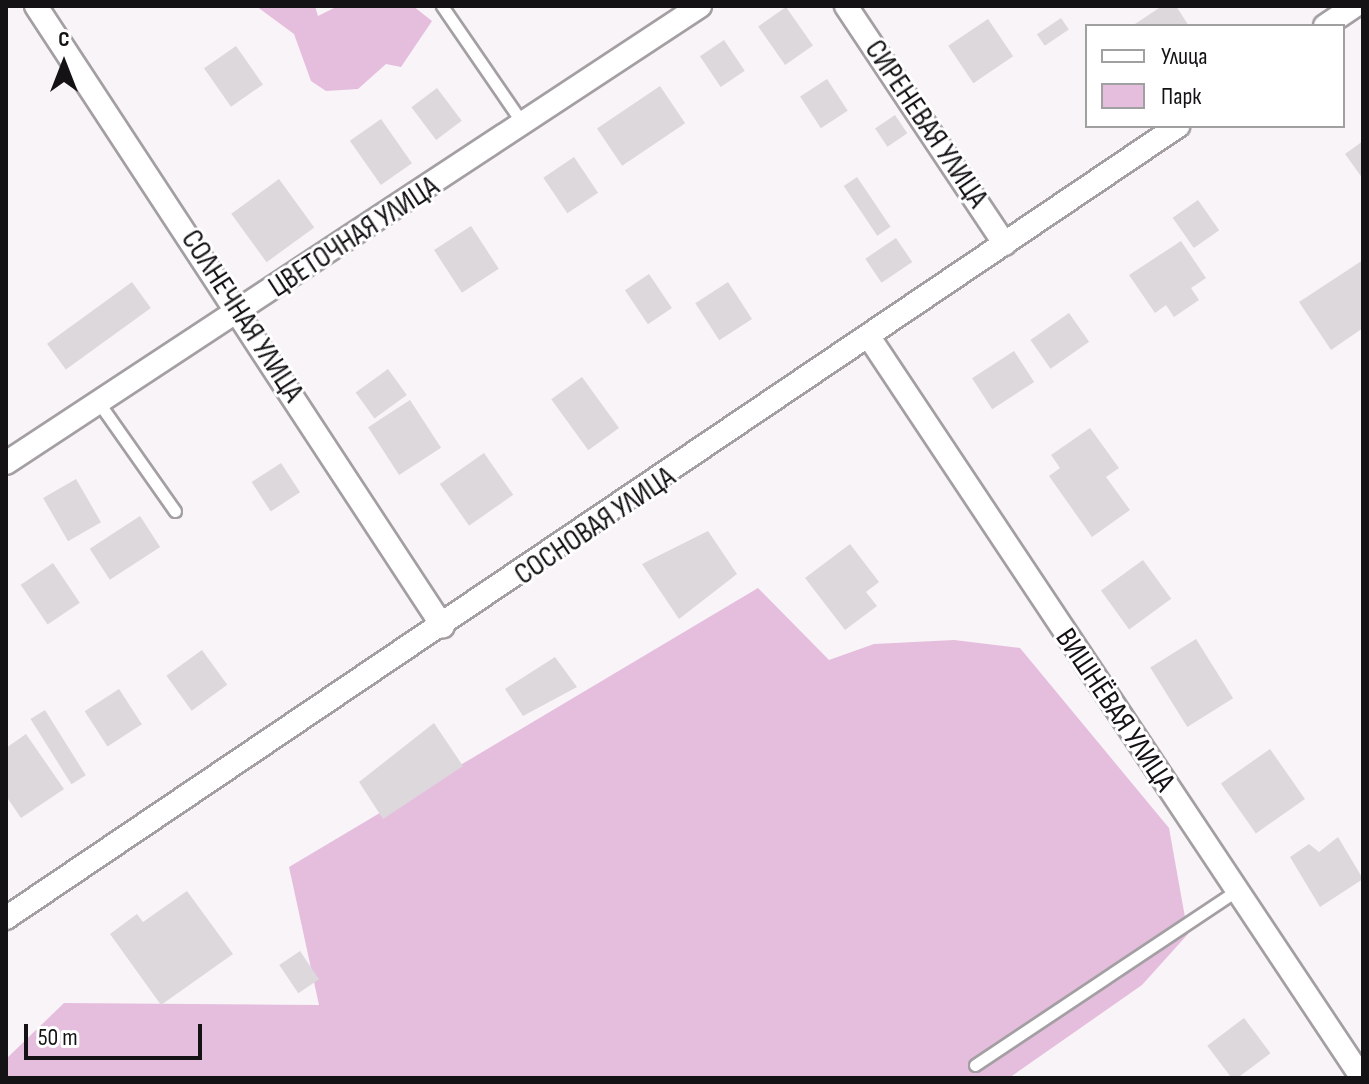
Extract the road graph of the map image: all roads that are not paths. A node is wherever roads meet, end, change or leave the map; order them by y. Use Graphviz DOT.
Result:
graph roads {
  1 [pos="36,6"];
  2 [pos="442,6"];
  3 [pos="700,6"];
  4 [pos="846,6"];
  5 [pos="1355,6"];
  6 [pos="1328,24"];
  7 [pos="524,126"];
  8 [pos="1175,128"];
  9 [pos="1005,244"];
  10 [pos="240,311"];
  11 [pos="871,340"];
  12 [pos="99,403"];
  13 [pos="6,463"];
  14 [pos="175,511"];
  15 [pos="443,627"];
  16 [pos="1236,891"];
  17 [pos="6,918"];
  18 [pos="975,1065"];
  19 [pos="1362,1078"];
  1 -- 10 [label="street, СОЛНЕЧНАЯ УЛИЦА"];
  2 -- 7 [label="lane"];
  3 -- 7 [label="street, ЦВЕТОЧНАЯ УЛИЦА"];
  4 -- 9 [label="street, СИРЕНЕВАЯ УЛИЦА"];
  5 -- 6 [label="street"];
  7 -- 10 [label="street, ЦВЕТОЧНАЯ УЛИЦА"];
  8 -- 9 [label="street, СОСНОВАЯ УЛИЦА"];
  9 -- 11 [label="street, СОСНОВАЯ УЛИЦА"];
  10 -- 12 [label="street, ЦВЕТОЧНАЯ УЛИЦА"];
  10 -- 15 [label="street, СОЛНЕЧНАЯ УЛИЦА"];
  11 -- 15 [label="street, СОСНОВАЯ УЛИЦА"];
  11 -- 16 [label="street, ВИШНЁВАЯ УЛИЦА"];
  12 -- 13 [label="street, ЦВЕТОЧНАЯ УЛИЦА"];
  12 -- 14 [label="lane"];
  15 -- 17 [label="street, СОСНОВАЯ УЛИЦА"];
  16 -- 18 [label="lane"];
  16 -- 19 [label="street, ВИШНЁВАЯ УЛИЦА"];
}
